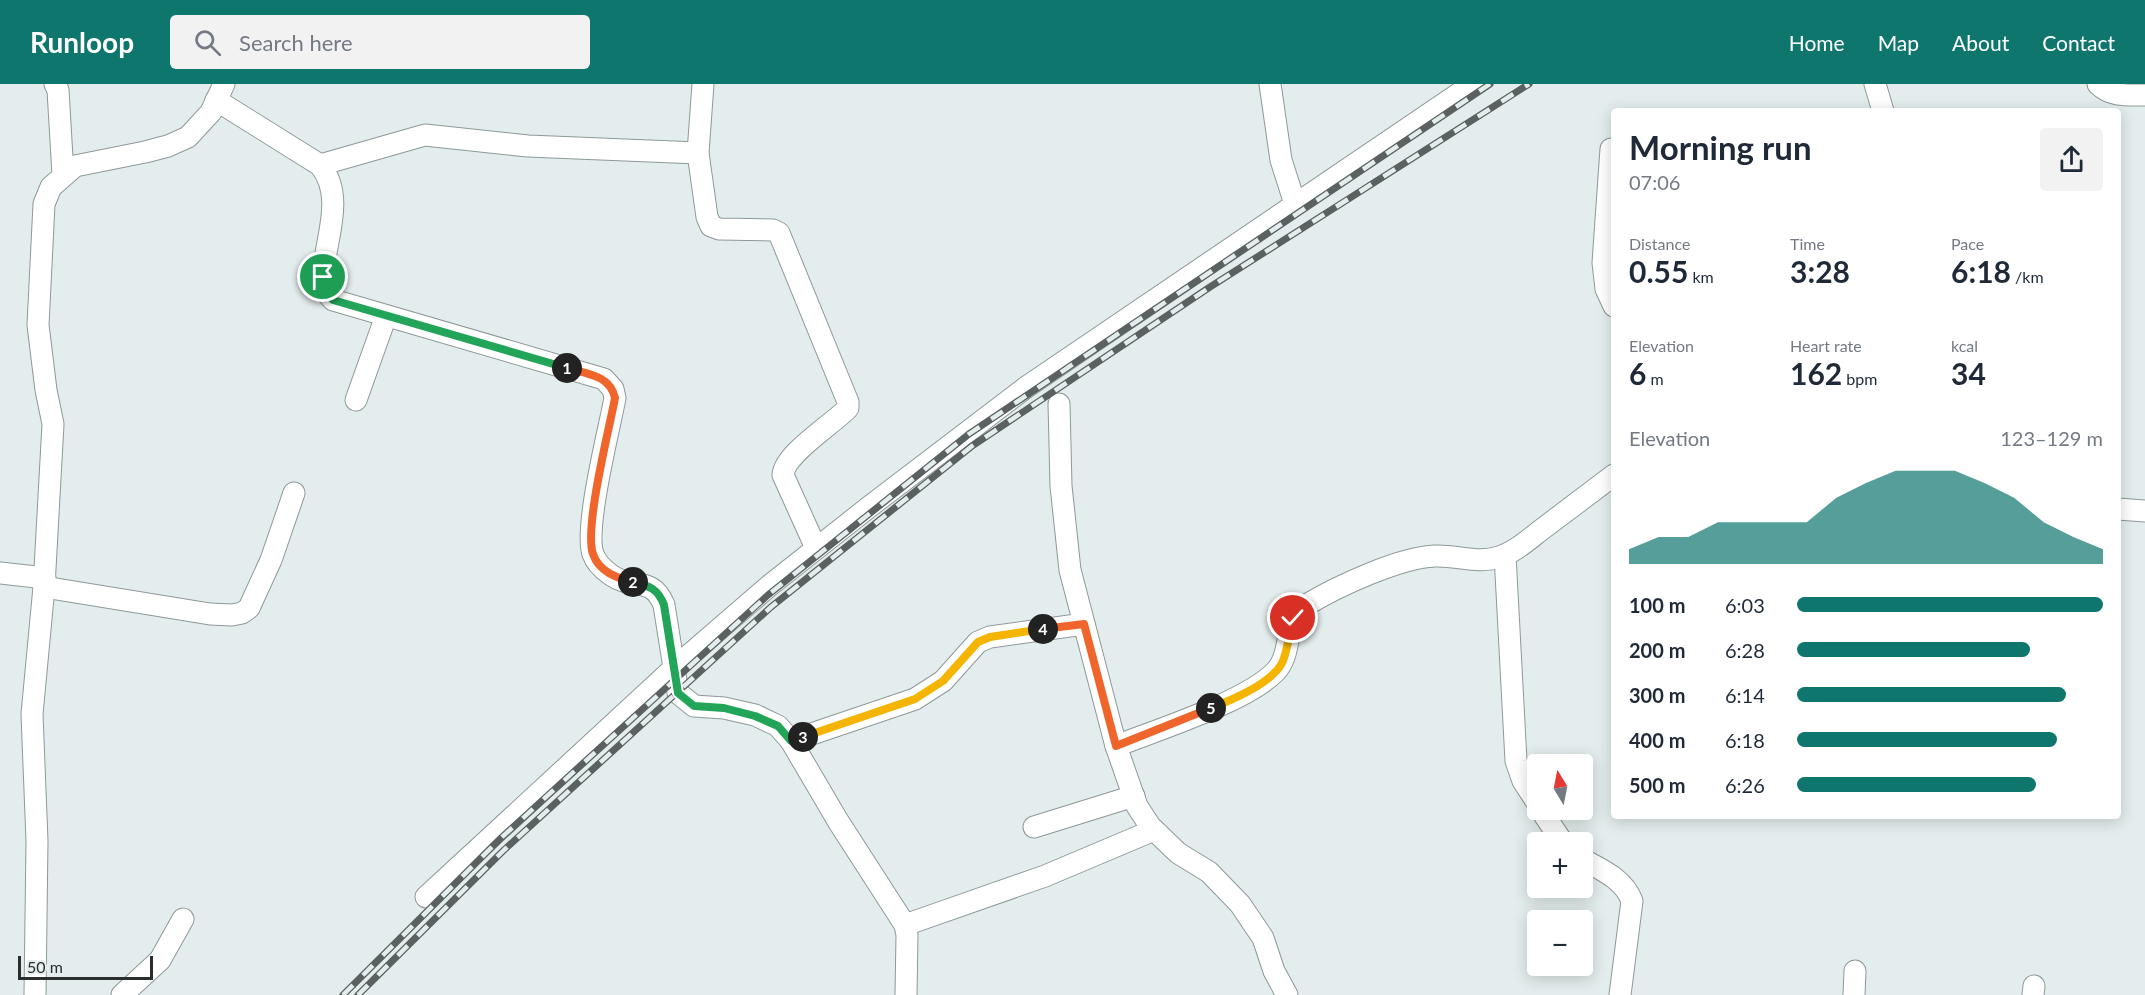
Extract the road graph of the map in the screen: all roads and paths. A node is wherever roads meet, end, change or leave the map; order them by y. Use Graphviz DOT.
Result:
graph roads {
  1 [pos="55,84"];
  2 [pos="703,84"];
  3 [pos="1270,84"];
  4 [pos="1473,84"];
  5 [pos="1875,84"];
  6 [pos="220,92"];
  7 [pos="2145,95"];
  8 [pos="2106,96"];
  9 [pos="1882,108"];
  10 [pos="1611,148"];
  11 [pos="698,153"];
  12 [pos="320,165"];
  13 [pos="63,175"];
  14 [pos="1295,204"];
  15 [pos="1611,300"];
  16 [pos="386,316"];
  17 [pos="356,400"];
  18 [pos="1059,404"];
  19 [pos="1611,477"];
  20 [pos="294,493"];
  21 [pos="2121,509"];
  22 [pos="2145,511"];
  23 [pos="816,548"];
  24 [pos="1505,555"];
  25 [pos="0,573"];
  26 [pos="44,583"];
  27 [pos="1084,624"];
  28 [pos="674,669"];
  29 [pos="791,741"];
  30 [pos="1116,746"];
  31 [pos="1527,787"];
  32 [pos="1134,796"];
  33 [pos="1034,827"];
  34 [pos="1154,830"];
  35 [pos="1593,865"];
  36 [pos="426,897"];
  37 [pos="183,919"];
  38 [pos="905,925"];
  39 [pos="1855,971"];
  40 [pos="35,995"];
  41 [pos="122,995"];
  42 [pos="906,995"];
  43 [pos="1287,995"];
  44 [pos="1620,995"];
  45 [pos="1854,995"];
  1 -- 13 [label="street"];
  2 -- 11 [label="street"];
  3 -- 14 [label="street"];
  4 -- 14 [label="street"];
  5 -- 9 [label="street"];
  6 -- 12 [label="street"];
  6 -- 13 [label="street"];
  7 -- 8 [label="street"];
  10 -- 15 [label="street"];
  11 -- 12 [label="street"];
  11 -- 23 [label="street"];
  12 -- 16 [label="street"];
  13 -- 26 [label="street"];
  14 -- 23 [label="street"];
  16 -- 17 [label="street"];
  16 -- 28 [label="street"];
  18 -- 27 [label="street"];
  19 -- 24 [label="street"];
  20 -- 26 [label="street"];
  21 -- 22 [label="street"];
  23 -- 28 [label="street"];
  24 -- 30 [label="street"];
  24 -- 31 [label="street"];
  25 -- 26 [label="street"];
  26 -- 40 [label="street"];
  27 -- 29 [label="street"];
  27 -- 30 [label="street"];
  28 -- 29 [label="street"];
  28 -- 36 [label="street"];
  29 -- 38 [label="street"];
  30 -- 32 [label="street"];
  32 -- 33 [label="street"];
  32 -- 34 [label="street"];
  34 -- 38 [label="street"];
  34 -- 43 [label="street"];
  35 -- 44 [label="street"];
  37 -- 41 [label="street"];
  38 -- 42 [label="street"];
  39 -- 45 [label="street"];
}
